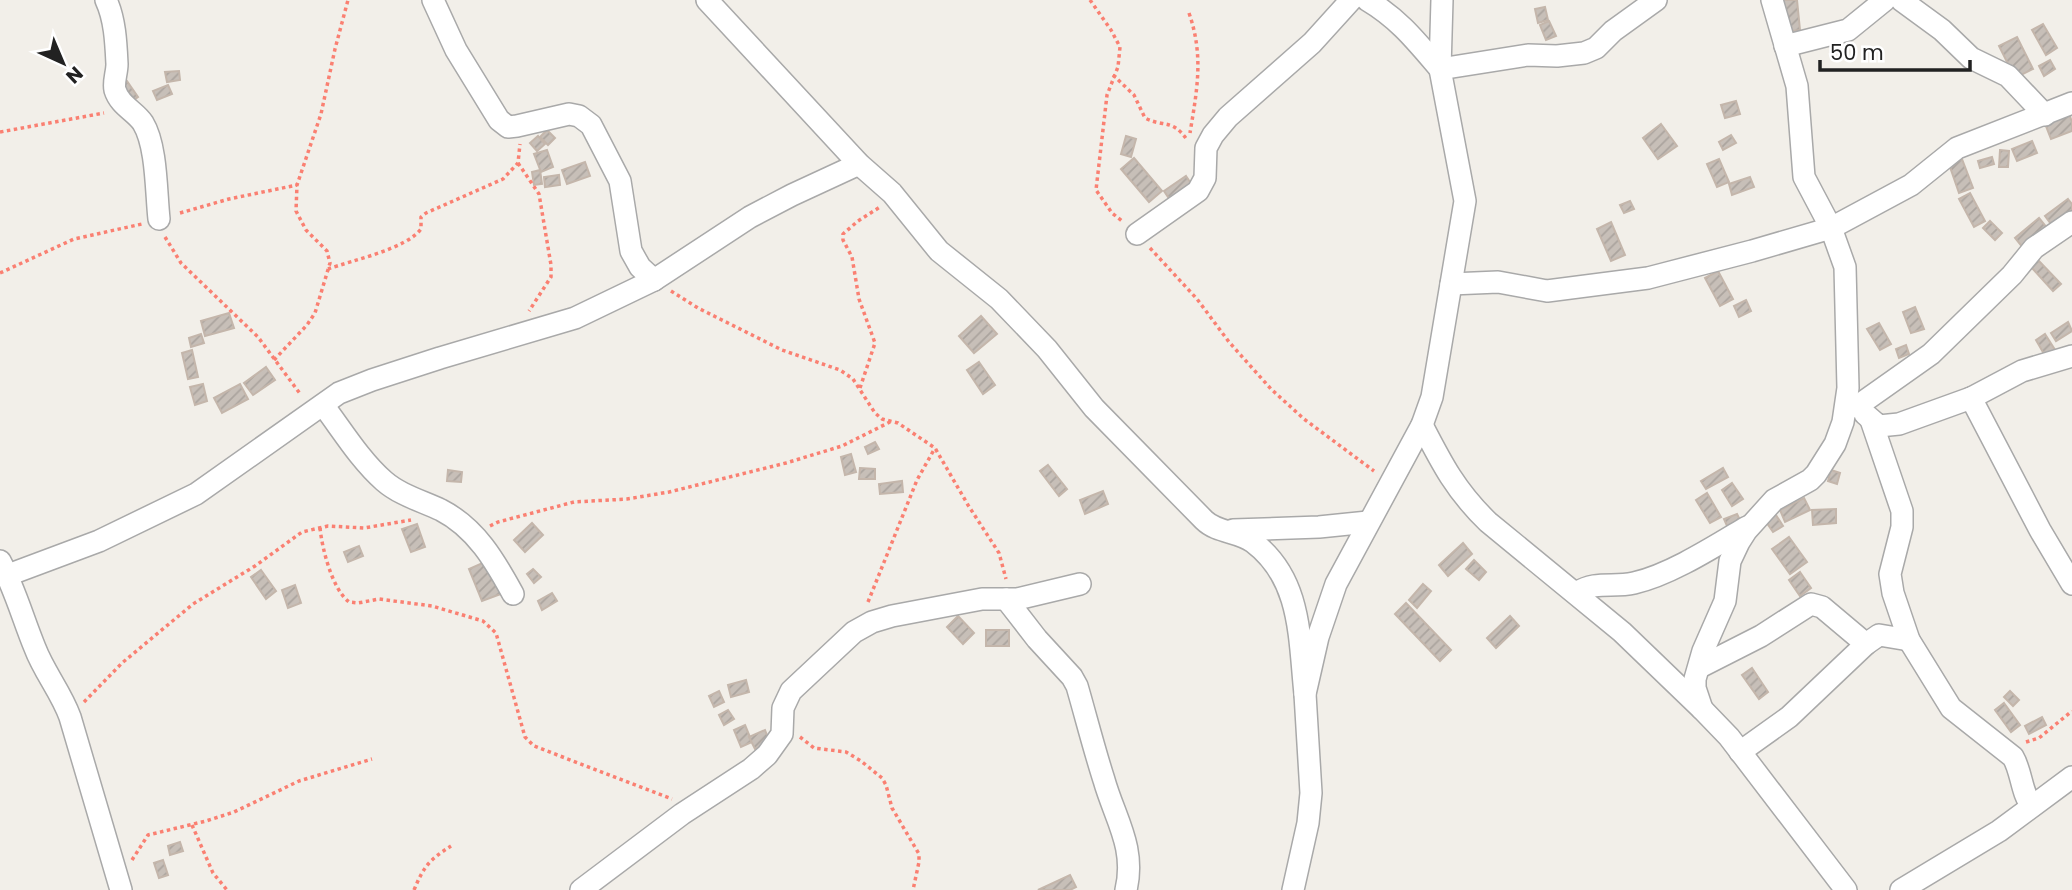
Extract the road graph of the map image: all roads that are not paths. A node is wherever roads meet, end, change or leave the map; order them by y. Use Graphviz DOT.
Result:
graph roads {
  1 [pos="106,0"];
  2 [pos="433,0"];
  3 [pos="707,0"];
  4 [pos="1351,0"];
  5 [pos="1367,0"];
  6 [pos="1442,0"];
  7 [pos="1656,0"];
  8 [pos="1772,0"];
  9 [pos="1885,0"];
  10 [pos="1901,0"];
  11 [pos="1785,46"];
  12 [pos="1440,69"];
  13 [pos="2072,103"];
  14 [pos="2045,115"];
  15 [pos="859,164"];
  16 [pos="159,219"];
  17 [pos="2072,222"];
  18 [pos="1830,228"];
  19 [pos="1137,234"];
  20 [pos="654,280"];
  21 [pos="1451,284"];
  22 [pos="2072,356"];
  23 [pos="1970,398"];
  24 [pos="320,408"];
  25 [pos="1858,408"];
  26 [pos="1422,425"];
  27 [pos="1368,522"];
  28 [pos="1751,524"];
  29 [pos="1224,530"];
  30 [pos="4,568"];
  31 [pos="2071,583"];
  32 [pos="1080,584"];
  33 [pos="1576,593"];
  34 [pos="513,594"];
  35 [pos="1006,599"];
  36 [pos="1909,639"];
  37 [pos="1866,644"];
  38 [pos="1700,667"];
  39 [pos="1305,694"];
  40 [pos="1702,709"];
  41 [pos="1740,752"];
  42 [pos="2072,777"];
  43 [pos="2032,806"];
  44 [pos="119,884"];
  45 [pos="581,890"];
  46 [pos="1126,890"];
  47 [pos="1293,890"];
  48 [pos="1846,890"];
  49 [pos="1901,890"];
  1 -- 16 [label="street"];
  2 -- 20 [label="street"];
  3 -- 15 [label="street"];
  4 -- 19 [label="street"];
  5 -- 12 [label="street"];
  6 -- 12 [label="street"];
  7 -- 12 [label="street"];
  8 -- 11 [label="street"];
  9 -- 11 [label="street"];
  10 -- 14 [label="street"];
  11 -- 18 [label="street"];
  12 -- 21 [label="street"];
  13 -- 14 [label="street"];
  14 -- 18 [label="street"];
  15 -- 20 [label="street"];
  15 -- 29 [label="street"];
  17 -- 25 [label="street"];
  18 -- 21 [label="street"];
  18 -- 25 [label="street"];
  20 -- 24 [label="street"];
  21 -- 26 [label="street"];
  22 -- 23 [label="street"];
  23 -- 25 [label="street"];
  23 -- 31 [label="street"];
  24 -- 30 [label="street"];
  24 -- 34 [label="street"];
  25 -- 28 [label="street"];
  25 -- 36 [label="street"];
  26 -- 27 [label="street"];
  26 -- 33 [label="street"];
  27 -- 29 [label="street"];
  27 -- 39 [label="street"];
  28 -- 33 [label="street"];
  28 -- 38 [label="street"];
  29 -- 39 [label="street"];
  30 -- 44 [label="street"];
  32 -- 35 [label="street"];
  33 -- 40 [label="street"];
  35 -- 45 [label="street"];
  35 -- 46 [label="street"];
  36 -- 37 [label="street"];
  36 -- 43 [label="street"];
  37 -- 38 [label="street"];
  37 -- 41 [label="street"];
  38 -- 40 [label="street"];
  39 -- 47 [label="street"];
  40 -- 41 [label="street"];
  41 -- 48 [label="street"];
  42 -- 43 [label="street"];
  43 -- 49 [label="street"];
}
